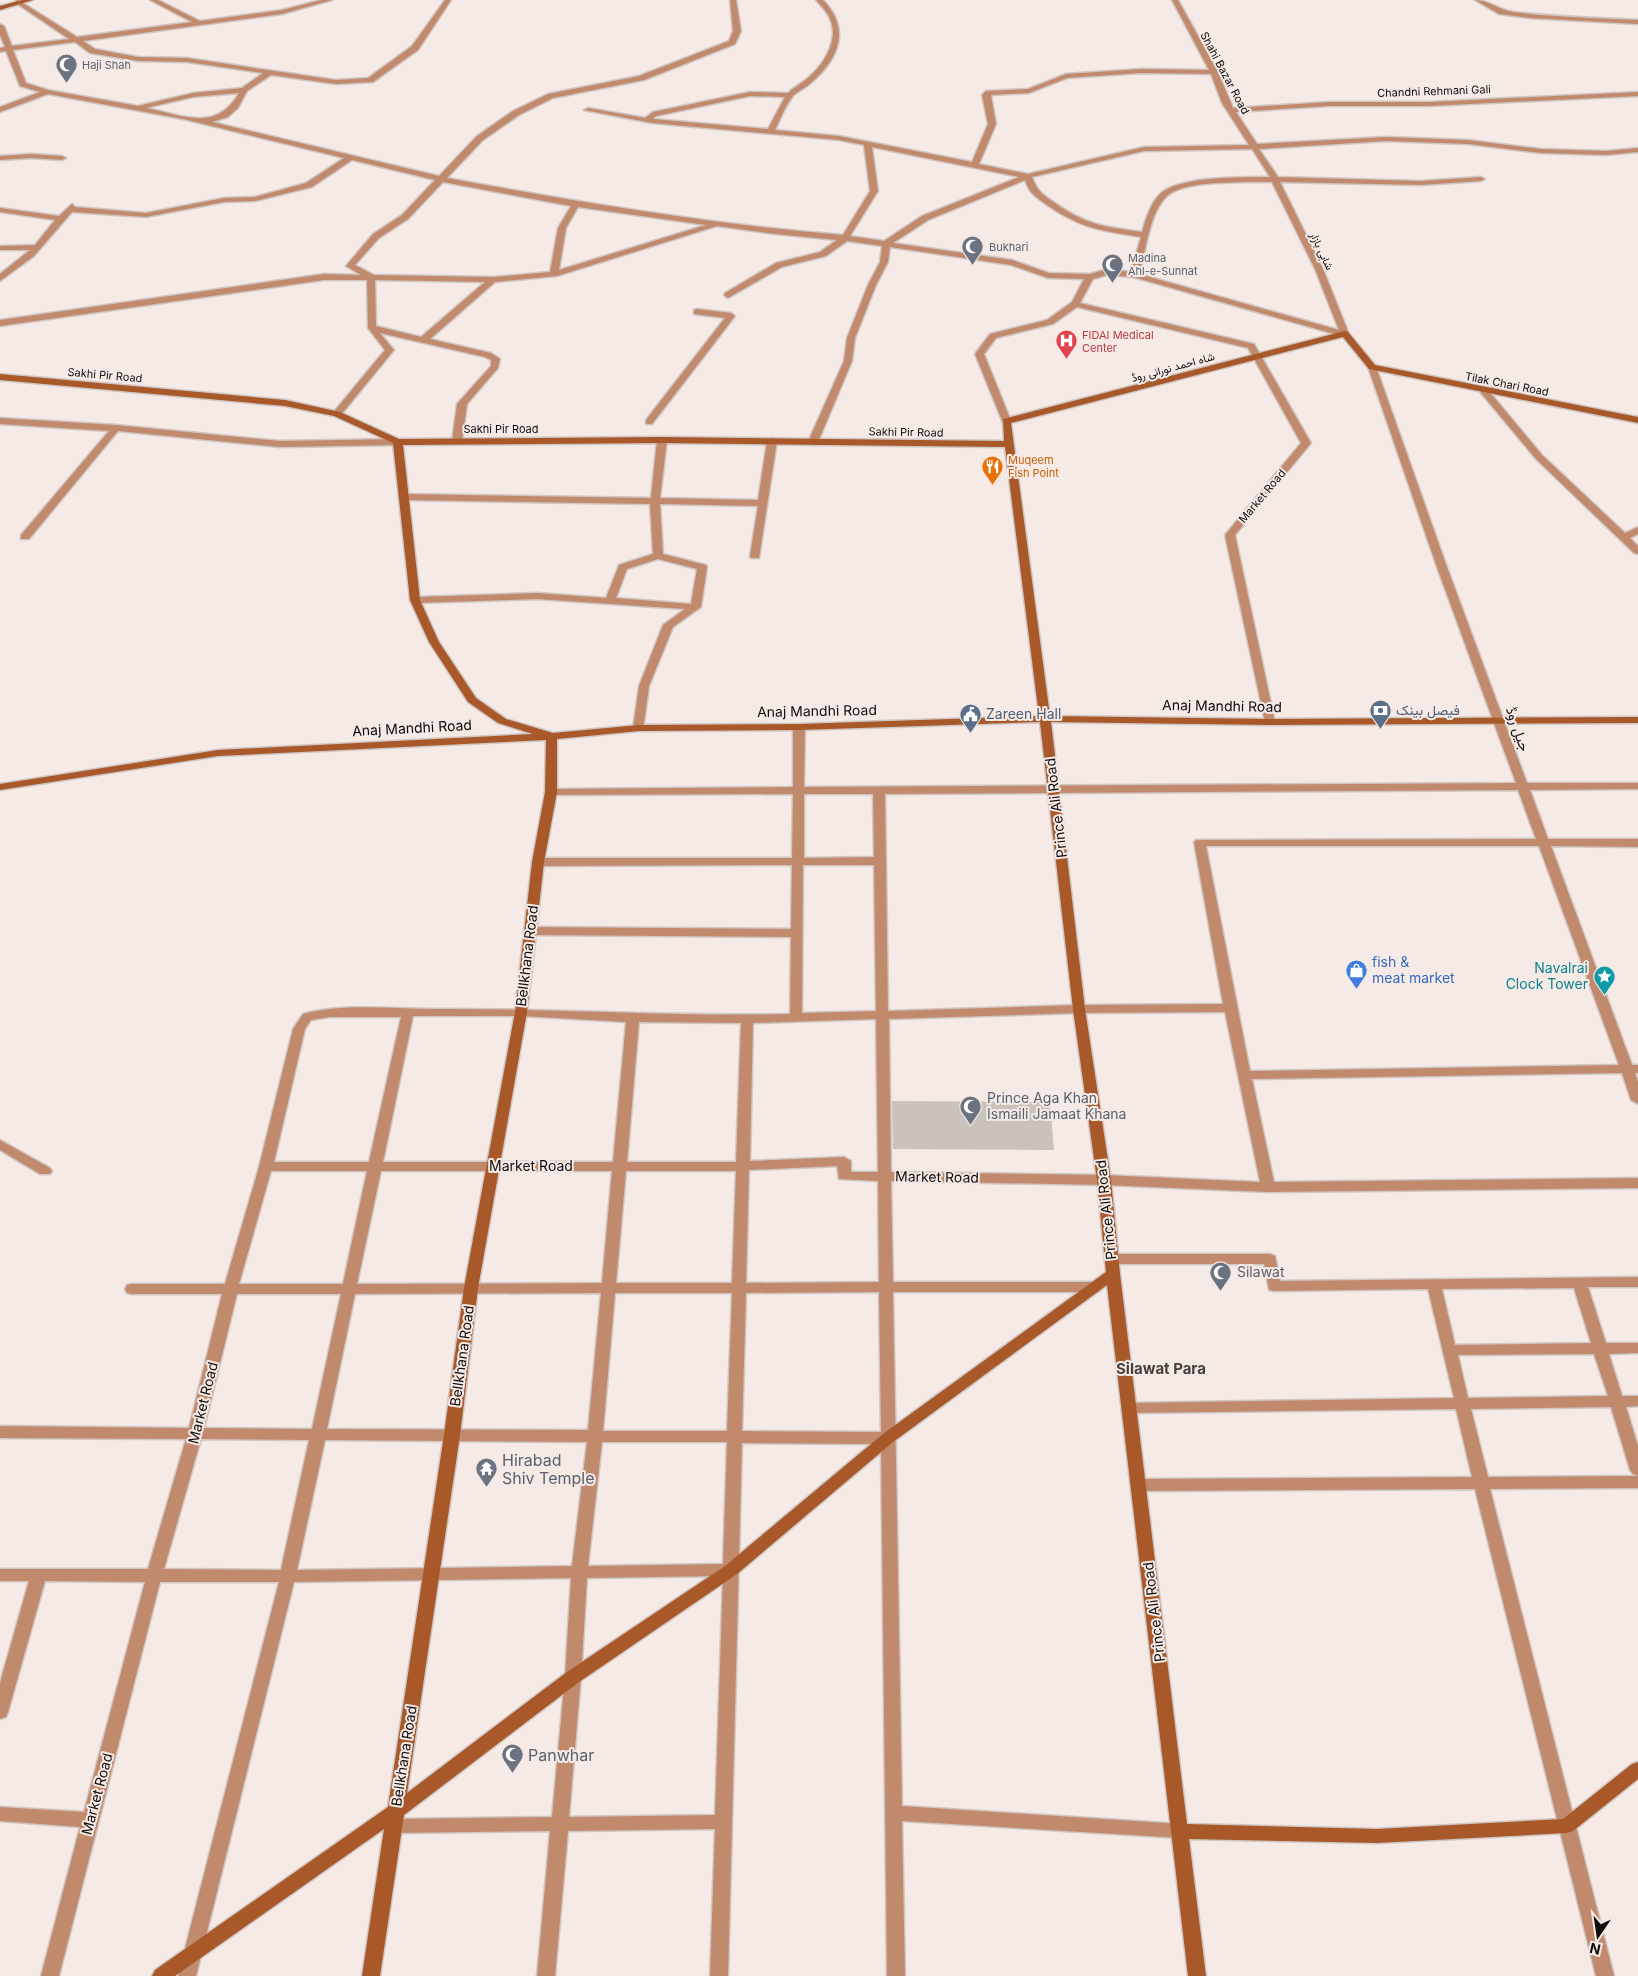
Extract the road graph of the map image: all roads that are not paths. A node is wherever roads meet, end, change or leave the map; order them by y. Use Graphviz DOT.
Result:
graph roads {
  1 [pos="30,0"];
  2 [pos="153,0"];
  3 [pos="290,0"];
  4 [pos="329,0"];
  5 [pos="448,0"];
  6 [pos="733,0"];
  7 [pos="819,0"];
  8 [pos="1175,0"];
  9 [pos="1478,0"];
  10 [pos="18,2"];
  11 [pos="310,6"];
  12 [pos="0,8"];
  13 [pos="1638,22"];
  14 [pos="199,23"];
  15 [pos="0,26"];
  16 [pos="73,40"];
  17 [pos="11,49"];
  18 [pos="0,50"];
  19 [pos="1214,72"];
  20 [pos="269,73"];
  21 [pos="244,90"];
  22 [pos="47,92"];
  23 [pos="1638,94"];
  24 [pos="790,96"];
  25 [pos="136,108"];
  26 [pos="0,110"];
  27 [pos="588,110"];
  28 [pos="1231,110"];
  29 [pos="647,120"];
  30 [pos="204,122"];
  31 [pos="771,131"];
  32 [pos="868,144"];
  33 [pos="1253,147"];
  34 [pos="1638,150"];
  35 [pos="351,157"];
  36 [pos="0,158"];
  37 [pos="62,158"];
  38 [pos="975,164"];
  39 [pos="1028,176"];
  40 [pos="440,179"];
  41 [pos="1275,179"];
  42 [pos="1481,179"];
  43 [pos="576,204"];
  44 [pos="0,210"];
  45 [pos="62,219"];
  46 [pos="719,223"];
  47 [pos="1146,235"];
  48 [pos="845,238"];
  49 [pos="886,244"];
  50 [pos="38,246"];
  51 [pos="0,248"];
  52 [pos="554,274"];
  53 [pos="1134,275"];
  54 [pos="372,277"];
  55 [pos="1090,277"];
  56 [pos="0,278"];
  57 [pos="493,280"];
  58 [pos="728,295"];
  59 [pos="1075,304"];
  60 [pos="697,312"];
  61 [pos="0,323"];
  62 [pos="372,328"];
  63 [pos="1345,334"];
  64 [pos="424,339"];
  65 [pos="1257,356"];
  66 [pos="1372,367"];
  67 [pos="0,377"];
  68 [pos="1484,391"];
  69 [pos="337,414"];
  70 [pos="0,420"];
  71 [pos="1638,420"];
  72 [pos="1006,421"];
  73 [pos="649,422"];
  74 [pos="116,428"];
  75 [pos="662,440"];
  76 [pos="772,440"];
  77 [pos="457,441"];
  78 [pos="398,442"];
  79 [pos="813,442"];
  80 [pos="1010,444"];
  81 [pos="404,497"];
  82 [pos="655,502"];
  83 [pos="763,502"];
  84 [pos="1638,530"];
  85 [pos="25,537"];
  86 [pos="1624,537"];
  87 [pos="1638,551"];
  88 [pos="658,556"];
  89 [pos="755,556"];
  90 [pos="415,600"];
  91 [pos="610,601"];
  92 [pos="696,607"];
  93 [pos="1045,719"];
  94 [pos="1638,720"];
  95 [pos="1270,722"];
  96 [pos="1500,722"];
  97 [pos="799,727"];
  98 [pos="639,728"];
  99 [pos="552,736"];
  100 [pos="1522,786"];
  101 [pos="1638,786"];
  102 [pos="0,787"];
  103 [pos="879,789"];
  104 [pos="1054,789"];
  105 [pos="800,790"];
  106 [pos="552,792"];
  107 [pos="1543,841"];
  108 [pos="1638,843"];
  109 [pos="799,861"];
  110 [pos="880,861"];
  111 [pos="538,862"];
  112 [pos="530,931"];
  113 [pos="798,934"];
  114 [pos="1230,1008"];
  115 [pos="1080,1009"];
  116 [pos="408,1012"];
  117 [pos="521,1012"];
  118 [pos="796,1016"];
  119 [pos="881,1016"];
  120 [pos="633,1018"];
  121 [pos="747,1019"];
  122 [pos="1632,1069"];
  123 [pos="1245,1075"];
  124 [pos="1638,1100"];
  125 [pos="2,1147"];
  126 [pos="493,1166"];
  127 [pos="619,1166"];
  128 [pos="743,1166"];
  129 [pos="266,1167"];
  130 [pos="374,1167"];
  131 [pos="45,1171"];
  132 [pos="885,1177"];
  133 [pos="1104,1180"];
  134 [pos="1638,1183"];
  135 [pos="1268,1186"];
  136 [pos="1113,1266"];
  137 [pos="1638,1282"];
  138 [pos="1580,1284"];
  139 [pos="1434,1286"];
  140 [pos="132,1288"];
  141 [pos="231,1288"];
  142 [pos="348,1288"];
  143 [pos="471,1288"];
  144 [pos="608,1288"];
  145 [pos="740,1288"];
  146 [pos="886,1288"];
  147 [pos="1094,1288"];
  148 [pos="1600,1348"];
  149 [pos="1638,1348"];
  150 [pos="1449,1350"];
  151 [pos="1638,1401"];
  152 [pos="1617,1402"];
  153 [pos="1462,1404"];
  154 [pos="1129,1408"];
  155 [pos="0,1432"];
  156 [pos="195,1433"];
  157 [pos="316,1434"];
  158 [pos="452,1435"];
  159 [pos="595,1436"];
  160 [pos="735,1437"];
  161 [pos="888,1438"];
  162 [pos="1638,1470"];
  163 [pos="1481,1482"];
  164 [pos="1638,1482"];
  165 [pos="1139,1485"];
  166 [pos="731,1570"];
  167 [pos="579,1572"];
  168 [pos="430,1574"];
  169 [pos="0,1575"];
  170 [pos="39,1575"];
  171 [pos="154,1576"];
  172 [pos="288,1576"];
  173 [pos="573,1677"];
  174 [pos="0,1712"];
  175 [pos="1638,1769"];
  176 [pos="894,1813"];
  177 [pos="0,1814"];
  178 [pos="395,1819"];
  179 [pos="91,1820"];
  180 [pos="724,1822"];
  181 [pos="560,1824"];
  182 [pos="1567,1826"];
  183 [pos="1180,1831"];
  184 [pos="192,1954"];
  185 [pos="50,1976"];
  186 [pos="161,1976"];
  187 [pos="187,1976"];
  188 [pos="371,1976"];
  189 [pos="546,1976"];
  190 [pos="719,1976"];
  191 [pos="896,1976"];
  192 [pos="1198,1976"];
  193 [pos="1605,1976"];
  1 -- 10 [label="street"];
  2 -- 14 [label="street"];
  3 -- 11 [label="street"];
  4 -- 11 [label="street"];
  5 -- 20 [label="street"];
  6 -- 40 [label="street"];
  7 -- 24 [label="street"];
  8 -- 19 [label="street, Shahi Bazar Road"];
  9 -- 13 [label="street"];
  10 -- 12 [label="street"];
  10 -- 16 [label="street"];
  11 -- 14 [label="street"];
  14 -- 16 [label="street"];
  15 -- 17 [label="street"];
  16 -- 17 [label="street"];
  16 -- 20 [label="street"];
  17 -- 18 [label="street"];
  17 -- 22 [label="street"];
  19 -- 28 [label="street, Shahi Bazar Road"];
  19 -- 38 [label="street"];
  20 -- 21 [label="street"];
  21 -- 25 [label="street"];
  21 -- 30 [label="street"];
  22 -- 25 [label="street"];
  22 -- 26 [label="street"];
  23 -- 28 [label="street, Chandni Rehmani Gali"];
  24 -- 29 [label="street"];
  24 -- 31 [label="street"];
  25 -- 30 [label="street"];
  27 -- 29 [label="street"];
  28 -- 33 [label="street, Shahi Bazar Road"];
  29 -- 31 [label="street"];
  30 -- 35 [label="street"];
  31 -- 32 [label="street"];
  32 -- 38 [label="street"];
  32 -- 48 [label="street"];
  33 -- 34 [label="street"];
  33 -- 39 [label="street"];
  33 -- 41 [label="street, Shahi Bazar Road"];
  35 -- 40 [label="street"];
  35 -- 45 [label="street"];
  36 -- 37 [label="street"];
  38 -- 39 [label="street"];
  39 -- 47 [label="street"];
  39 -- 49 [label="street"];
  40 -- 43 [label="street"];
  40 -- 54 [label="street"];
  41 -- 42 [label="street"];
  41 -- 47 [label="street"];
  41 -- 63 [label="street, شاہی بازار"];
  43 -- 46 [label="street"];
  43 -- 52 [label="street"];
  44 -- 45 [label="street"];
  45 -- 50 [label="street"];
  46 -- 48 [label="street"];
  46 -- 52 [label="street"];
  47 -- 53 [label="street"];
  48 -- 49 [label="street"];
  48 -- 58 [label="street"];
  49 -- 55 [label="street"];
  49 -- 79 [label="street"];
  50 -- 51 [label="street"];
  50 -- 56 [label="street"];
  52 -- 57 [label="street"];
  53 -- 55 [label="street"];
  53 -- 63 [label="street"];
  54 -- 57 [label="street"];
  54 -- 61 [label="street"];
  54 -- 62 [label="street"];
  55 -- 59 [label="street"];
  57 -- 64 [label="street"];
  59 -- 65 [label="street, Market Road"];
  59 -- 72 [label="street"];
  60 -- 73 [label="street"];
  62 -- 64 [label="street"];
  62 -- 69 [label="street"];
  63 -- 65 [label="street, شاہ احمد نورانی روڈ"];
  63 -- 66 [label="street"];
  64 -- 77 [label="street"];
  65 -- 72 [label="street, شاہ احمد نورانی روڈ"];
  65 -- 95 [label="street, Market Road"];
  66 -- 68 [label="street, Tilak Chari Road"];
  66 -- 96 [label="street, جیل روڈ"];
  67 -- 69 [label="street, Sakhi Pir Road"];
  68 -- 71 [label="street, Tilak Chari Road"];
  68 -- 86 [label="street"];
  69 -- 78 [label="street, Sakhi Pir Road"];
  70 -- 74 [label="street"];
  72 -- 80 [label="street, Prince Ali Road"];
  74 -- 78 [label="street"];
  74 -- 85 [label="street"];
  75 -- 76 [label="street, Sakhi Pir Road"];
  75 -- 77 [label="street, Sakhi Pir Road"];
  75 -- 82 [label="street"];
  76 -- 79 [label="street, Sakhi Pir Road"];
  76 -- 83 [label="street"];
  77 -- 78 [label="street, Sakhi Pir Road"];
  78 -- 81 [label="street"];
  79 -- 80 [label="street, Sakhi Pir Road"];
  80 -- 93 [label="street, Prince Ali Road"];
  81 -- 82 [label="street"];
  81 -- 90 [label="street"];
  82 -- 83 [label="street"];
  82 -- 88 [label="street"];
  83 -- 89 [label="street"];
  84 -- 86 [label="street"];
  86 -- 87 [label="street"];
  88 -- 91 [label="street"];
  88 -- 92 [label="street"];
  90 -- 91 [label="street"];
  90 -- 99 [label="street"];
  91 -- 92 [label="street"];
  92 -- 98 [label="street"];
  93 -- 95 [label="street, Anaj Mandhi Road"];
  93 -- 97 [label="street, Anaj Mandhi Road"];
  93 -- 104 [label="street, Prince Ali Road"];
  94 -- 96 [label="street, Anaj Mandhi Road"];
  95 -- 96 [label="street, Anaj Mandhi Road"];
  96 -- 100 [label="street, جیل روڈ"];
  97 -- 98 [label="street, Anaj Mandhi Road"];
  97 -- 105 [label="street"];
  98 -- 99 [label="street, Anaj Mandhi Road"];
  99 -- 102 [label="street, Anaj Mandhi Road"];
  99 -- 106 [label="street, Bellkhana Road"];
  100 -- 101 [label="street"];
  100 -- 104 [label="street"];
  100 -- 107 [label="street, جیل روڈ"];
  103 -- 104 [label="street"];
  103 -- 105 [label="street"];
  103 -- 110 [label="street"];
  104 -- 115 [label="street, Prince Ali Road"];
  105 -- 106 [label="street"];
  105 -- 109 [label="street"];
  106 -- 111 [label="street, Bellkhana Road"];
  107 -- 108 [label="street"];
  107 -- 114 [label="street"];
  107 -- 122 [label="street, جیل روڈ"];
  109 -- 110 [label="street"];
  109 -- 111 [label="street"];
  109 -- 113 [label="street"];
  110 -- 119 [label="street"];
  111 -- 112 [label="street, Bellkhana Road"];
  112 -- 113 [label="street"];
  112 -- 117 [label="street, Bellkhana Road"];
  113 -- 118 [label="street"];
  114 -- 115 [label="street"];
  114 -- 123 [label="street"];
  115 -- 119 [label="street"];
  115 -- 133 [label="street, Prince Ali Road"];
  116 -- 117 [label="street"];
  116 -- 129 [label="street"];
  116 -- 130 [label="street"];
  117 -- 120 [label="street"];
  117 -- 126 [label="street, Bellkhana Road"];
  118 -- 119 [label="street"];
  118 -- 121 [label="street"];
  119 -- 132 [label="street"];
  120 -- 121 [label="street"];
  120 -- 127 [label="street"];
  121 -- 128 [label="street"];
  122 -- 123 [label="street"];
  122 -- 124 [label="street, جیل روڈ"];
  123 -- 135 [label="street"];
  125 -- 131 [label="street"];
  126 -- 127 [label="street, Market Road"];
  126 -- 130 [label="street, Market Road"];
  126 -- 143 [label="street, Bellkhana Road"];
  127 -- 128 [label="street, Market Road"];
  127 -- 144 [label="street"];
  128 -- 132 [label="street, Market Road"];
  128 -- 145 [label="street"];
  129 -- 130 [label="street, Market Road"];
  129 -- 141 [label="street, Market Road"];
  130 -- 142 [label="street"];
  132 -- 133 [label="street, Market Road"];
  132 -- 146 [label="street"];
  133 -- 135 [label="street, Market Road"];
  133 -- 136 [label="street, Prince Ali Road"];
  134 -- 135 [label="street, Market Road"];
  136 -- 139 [label="street"];
  136 -- 147 [label="street"];
  136 -- 154 [label="street, Prince Ali Road"];
  137 -- 138 [label="street"];
  138 -- 139 [label="street"];
  138 -- 148 [label="street"];
  139 -- 150 [label="street"];
  140 -- 141 [label="street"];
  141 -- 142 [label="street"];
  141 -- 156 [label="street, Market Road"];
  142 -- 143 [label="street"];
  142 -- 157 [label="street"];
  143 -- 144 [label="street"];
  143 -- 158 [label="street, Bellkhana Road"];
  144 -- 145 [label="street"];
  144 -- 159 [label="street"];
  145 -- 146 [label="street"];
  145 -- 160 [label="street"];
  146 -- 147 [label="street"];
  146 -- 161 [label="street"];
  147 -- 161 [label="street"];
  148 -- 149 [label="street"];
  148 -- 150 [label="street"];
  148 -- 152 [label="street"];
  150 -- 153 [label="street"];
  151 -- 152 [label="street"];
  152 -- 153 [label="street"];
  152 -- 162 [label="street"];
  153 -- 154 [label="street"];
  153 -- 163 [label="street"];
  154 -- 165 [label="street, Prince Ali Road"];
  155 -- 156 [label="street"];
  156 -- 157 [label="street"];
  156 -- 171 [label="street, Market Road"];
  157 -- 158 [label="street"];
  157 -- 172 [label="street"];
  158 -- 159 [label="street"];
  158 -- 168 [label="street, Bellkhana Road"];
  159 -- 160 [label="street"];
  159 -- 167 [label="street"];
  160 -- 161 [label="street"];
  160 -- 166 [label="street"];
  161 -- 166 [label="street"];
  161 -- 176 [label="street"];
  163 -- 164 [label="street"];
  163 -- 165 [label="street"];
  163 -- 182 [label="street"];
  165 -- 183 [label="street, Prince Ali Road"];
  166 -- 167 [label="street"];
  166 -- 173 [label="street"];
  166 -- 180 [label="street"];
  167 -- 168 [label="street"];
  167 -- 173 [label="street"];
  168 -- 172 [label="street"];
  168 -- 178 [label="street, Bellkhana Road"];
  169 -- 170 [label="street"];
  170 -- 171 [label="street"];
  170 -- 174 [label="street"];
  171 -- 172 [label="street"];
  171 -- 179 [label="street, Market Road"];
  172 -- 184 [label="street"];
  173 -- 178 [label="street"];
  173 -- 181 [label="street"];
  175 -- 182 [label="street"];
  176 -- 183 [label="street"];
  176 -- 191 [label="street"];
  177 -- 179 [label="street"];
  178 -- 181 [label="street"];
  178 -- 184 [label="street"];
  178 -- 188 [label="street, Bellkhana Road"];
  179 -- 185 [label="street, Market Road"];
  180 -- 181 [label="street"];
  180 -- 190 [label="street"];
  181 -- 189 [label="street"];
  182 -- 183 [label="street"];
  182 -- 193 [label="street"];
  183 -- 192 [label="street, Prince Ali Road"];
  184 -- 186 [label="street"];
  184 -- 187 [label="street"];
}
